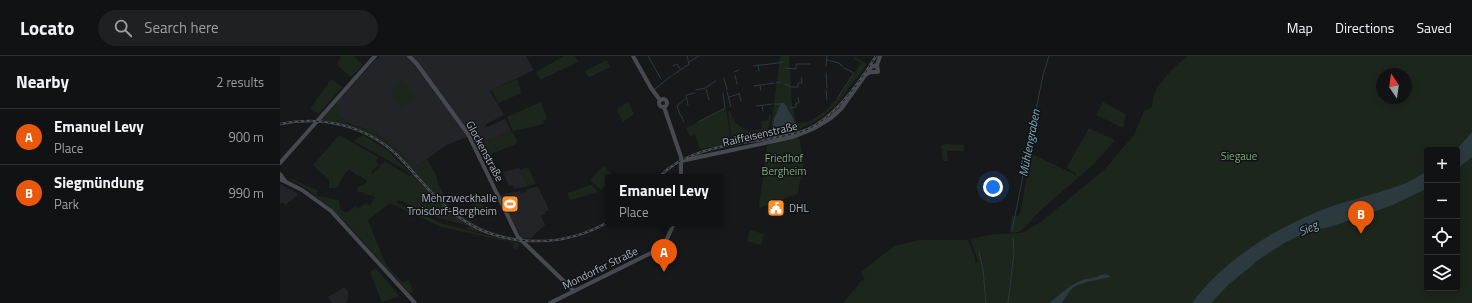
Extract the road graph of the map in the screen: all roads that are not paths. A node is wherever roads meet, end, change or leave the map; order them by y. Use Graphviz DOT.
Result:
graph roads {
  1 [pos="375,56"];
  2 [pos="409,56"];
  3 [pos="633,56"];
  4 [pos="880,56"];
  5 [pos="877,65"];
  6 [pos="867,74"];
  7 [pos="681,161"];
  8 [pos="280,163"];
  9 [pos="280,174"];
  10 [pos="681,174"];
  11 [pos="280,179"];
  12 [pos="285,182"];
  13 [pos="673,226"];
  14 [pos="574,291"];
  15 [pos="415,303"];
  16 [pos="550,303"];
  1 -- 8 [label="street"];
  2 -- 14 [label="street, Glockenstraße"];
  3 -- 7 [label="street"];
  4 -- 5 [label="street"];
  5 -- 6 [label="street, Raiffeisenstraße"];
  5 -- 6 [label="street"];
  6 -- 7 [label="street, Raiffeisenstraße"];
  7 -- 10 [label="street"];
  9 -- 12 [label="street"];
  11 -- 12 [label="street"];
  12 -- 15 [label="street"];
  13 -- 14 [label="street, Mondorfer Straße"];
  14 -- 16 [label="street, Mondorfer Straße"];
}
